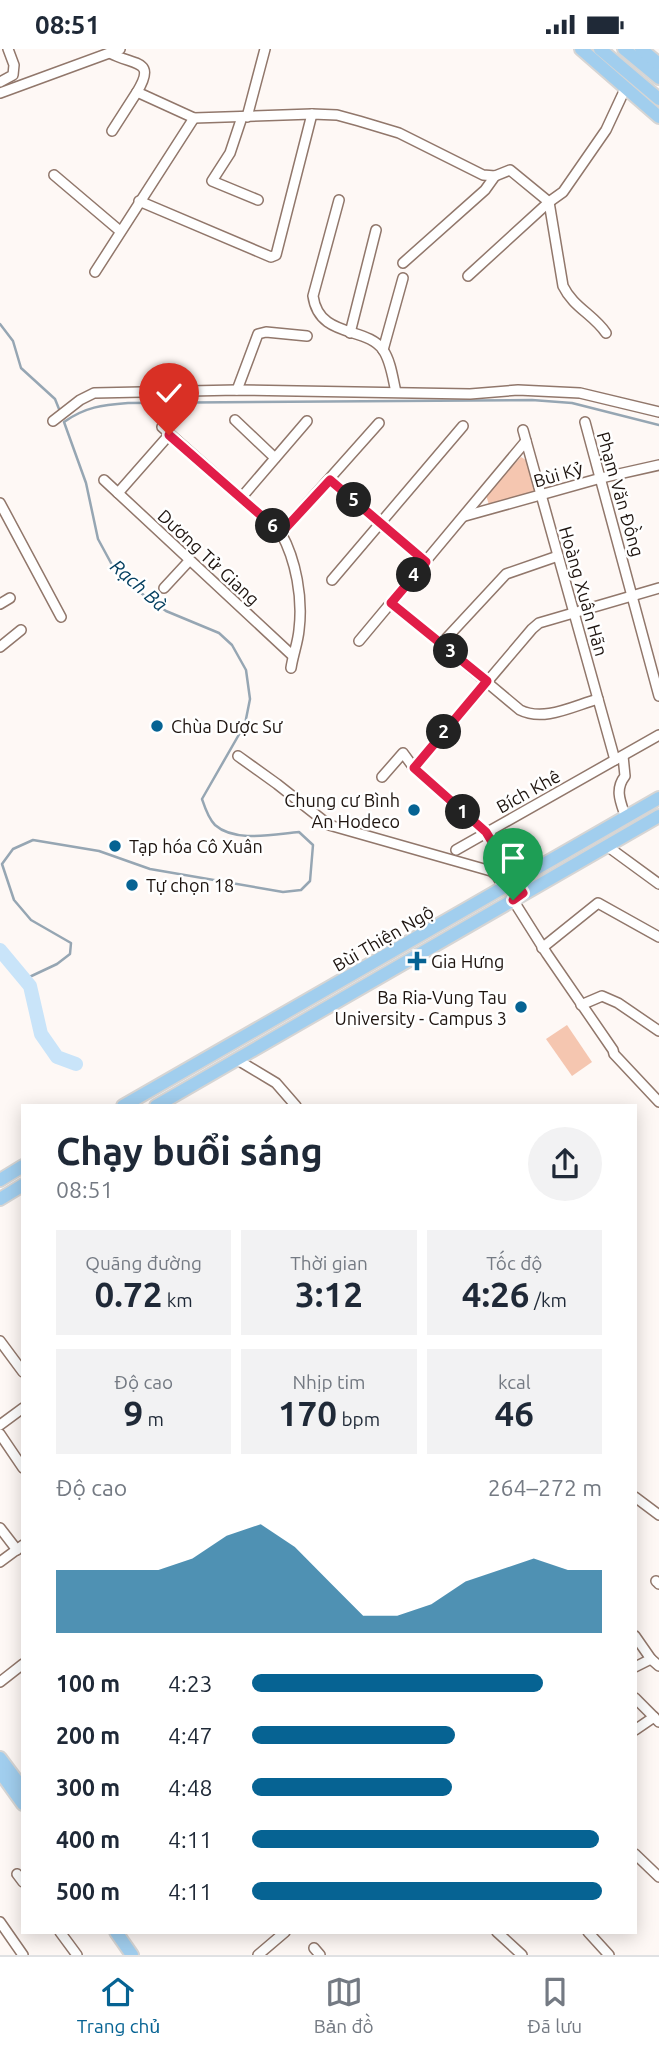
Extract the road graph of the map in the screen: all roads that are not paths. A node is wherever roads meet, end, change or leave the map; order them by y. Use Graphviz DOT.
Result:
graph roads {
  1 [pos="8,49"];
  2 [pos="120,49"];
  3 [pos="265,49"];
  4 [pos="581,49"];
  5 [pos="600,49"];
  6 [pos="624,49"];
  7 [pos="110,54"];
  8 [pos="642,54"];
  9 [pos="659,64"];
  10 [pos="659,78"];
  11 [pos="628,80"];
  12 [pos="0,82"];
  13 [pos="137,92"];
  14 [pos="0,93"];
  15 [pos="659,99"];
  16 [pos="312,114"];
  17 [pos="244,117"];
  18 [pos="659,117"];
  19 [pos="194,118"];
  20 [pos="112,131"];
  21 [pos="54,175"];
  22 [pos="495,176"];
  23 [pos="258,200"];
  24 [pos="339,200"];
  25 [pos="139,201"];
  26 [pos="549,202"];
  27 [pos="376,230"];
  28 [pos="120,231"];
  29 [pos="403,263"];
  30 [pos="94,272"];
  31 [pos="468,276"];
  32 [pos="403,278"];
  33 [pos="350,333"];
  34 [pos="606,333"];
  35 [pos="307,337"];
  36 [pos="383,350"];
  37 [pos="237,390"];
  38 [pos="396,393"];
  39 [pos="659,412"];
  40 [pos="235,420"];
  41 [pos="53,421"];
  42 [pos="307,421"];
  43 [pos="585,422"];
  44 [pos="379,423"];
  45 [pos="463,426"];
  46 [pos="162,427"];
  47 [pos="523,430"];
  48 [pos="169,435"];
  49 [pos="526,441"];
  50 [pos="275,458"];
  51 [pos="659,465"];
  52 [pos="601,478"];
  53 [pos="104,480"];
  54 [pos="330,480"];
  55 [pos="118,492"];
  56 [pos="541,495"];
  57 [pos="241,498"];
  58 [pos="0,503"];
  59 [pos="465,516"];
  60 [pos="380,524"];
  61 [pos="281,533"];
  62 [pos="558,556"];
  63 [pos="189,561"];
  64 [pos="426,562"];
  65 [pos="332,579"];
  66 [pos="659,587"];
  67 [pos="164,588"];
  68 [pos="633,594"];
  69 [pos="10,597"];
  70 [pos="391,603"];
  71 [pos="0,604"];
  72 [pos="573,612"];
  73 [pos="61,617"];
  74 [pos="21,630"];
  75 [pos="359,641"];
  76 [pos="441,644"];
  77 [pos="0,647"];
  78 [pos="293,656"];
  79 [pos="291,668"];
  80 [pos="487,681"];
  81 [pos="659,696"];
  82 [pos="598,699"];
  83 [pos="659,735"];
  84 [pos="238,756"];
  85 [pos="619,758"];
  86 [pos="414,768"];
  87 [pos="382,777"];
  88 [pos="659,798"];
  89 [pos="659,816"];
  90 [pos="626,818"];
  91 [pos="486,832"];
  92 [pos="607,846"];
  93 [pos="456,850"];
  94 [pos="510,884"];
  95 [pos="659,884"];
  96 [pos="518,897"];
  97 [pos="659,937"];
  98 [pos="542,948"];
  99 [pos="581,1005"];
  100 [pos="263,1027"];
  101 [pos="659,1031"];
  102 [pos="270,1040"];
  103 [pos="236,1059"];
  104 [pos="659,1102"];
  105 [pos="127,1104"];
  106 [pos="159,1104"];
  107 [pos="294,1104"];
  108 [pos="21,1167"];
  109 [pos="0,1180"];
  110 [pos="21,1186"];
  111 [pos="0,1199"];
  112 [pos="0,1341"];
  113 [pos="21,1369"];
  114 [pos="21,1409"];
  115 [pos="0,1425"];
  116 [pos="0,1434"];
  117 [pos="21,1465"];
  118 [pos="637,1498"];
  119 [pos="659,1515"];
  120 [pos="0,1528"];
  121 [pos="20,1547"];
  122 [pos="0,1562"];
  123 [pos="637,1639"];
  124 [pos="651,1659"];
  125 [pos="21,1666"];
  126 [pos="637,1666"];
  127 [pos="659,1666"];
  128 [pos="0,1682"];
  129 [pos="637,1700"];
  130 [pos="656,1719"];
  131 [pos="637,1729"];
  132 [pos="0,1758"];
  133 [pos="0,1772"];
  134 [pos="21,1786"];
  135 [pos="21,1801"];
  136 [pos="637,1856"];
  137 [pos="659,1877"];
  138 [pos="0,1922"];
  139 [pos="61,1934"];
  140 [pos="117,1934"];
  141 [pos="126,1934"];
  142 [pos="283,1934"];
  143 [pos="499,1934"];
  144 [pos="591,1934"];
  145 [pos="23,1955"];
  146 [pos="77,1955"];
  147 [pos="132,1955"];
  148 [pos="142,1955"];
  149 [pos="258,1955"];
  150 [pos="522,1955"];
  151 [pos="608,1955"];
  1 -- 12 [label="street"];
  2 -- 7 [label="street"];
  3 -- 17 [label="street"];
  4 -- 11 [label="main road"];
  5 -- 11 [label="main road"];
  6 -- 8 [label="main road"];
  7 -- 13 [label="street"];
  7 -- 14 [label="street"];
  8 -- 9 [label="main road"];
  8 -- 10 [label="main road"];
  8 -- 11 [label="main road"];
  11 -- 15 [label="main road"];
  11 -- 18 [label="main road"];
  11 -- 26 [label="street"];
  13 -- 19 [label="street"];
  13 -- 20 [label="street"];
  16 -- 17 [label="street"];
  16 -- 22 [label="street"];
  16 -- 25 [label="street"];
  17 -- 19 [label="street"];
  17 -- 23 [label="street"];
  19 -- 25 [label="street"];
  21 -- 28 [label="street"];
  22 -- 26 [label="street"];
  22 -- 29 [label="street"];
  24 -- 33 [label="street"];
  25 -- 28 [label="street"];
  26 -- 31 [label="street"];
  26 -- 34 [label="street"];
  27 -- 33 [label="street"];
  28 -- 30 [label="street"];
  32 -- 36 [label="street"];
  33 -- 36 [label="street"];
  35 -- 37 [label="street"];
  36 -- 38 [label="street"];
  37 -- 38 [label="street"];
  37 -- 41 [label="street"];
  38 -- 39 [label="street"];
  40 -- 50 [label="street"];
  42 -- 50 [label="street"];
  43 -- 52 [label="street, Phạm Văn Đồng"];
  44 -- 54 [label="street"];
  45 -- 60 [label="street"];
  46 -- 48 [label="street"];
  47 -- 49 [label="street, Hoàng Xuân Hãn"];
  48 -- 55 [label="street"];
  48 -- 57 [label="street"];
  49 -- 56 [label="street, Hoàng Xuân Hãn"];
  49 -- 59 [label="street, Bùi Kỷ"];
  50 -- 57 [label="street"];
  51 -- 52 [label="street, Bùi Kỷ"];
  52 -- 56 [label="street, Bùi Kỷ"];
  52 -- 68 [label="street, Phạm Văn Đồng"];
  53 -- 55 [label="street, Dương Tử Giang"];
  54 -- 60 [label="street"];
  54 -- 61 [label="street"];
  55 -- 63 [label="street, Dương Tử Giang"];
  56 -- 59 [label="street, Bùi Kỷ"];
  56 -- 62 [label="street, Hoàng Xuân Hãn"];
  57 -- 61 [label="street"];
  58 -- 73 [label="street"];
  59 -- 64 [label="street, Bùi Kỷ"];
  60 -- 64 [label="street"];
  60 -- 65 [label="street"];
  61 -- 78 [label="street"];
  62 -- 72 [label="street, Hoàng Xuân Hãn"];
  62 -- 76 [label="street"];
  63 -- 67 [label="street"];
  63 -- 78 [label="street, Dương Tử Giang"];
  64 -- 70 [label="street, Bùi Kỷ"];
  66 -- 68 [label="street"];
  68 -- 72 [label="street"];
  68 -- 81 [label="street, Phạm Văn Đồng"];
  69 -- 71 [label="street"];
  70 -- 75 [label="street, Bùi Kỷ"];
  70 -- 76 [label="street"];
  72 -- 80 [label="street"];
  72 -- 82 [label="street, Hoàng Xuân Hãn"];
  74 -- 77 [label="street"];
  76 -- 80 [label="street"];
  78 -- 79 [label="street"];
  80 -- 82 [label="street"];
  80 -- 86 [label="street"];
  82 -- 85 [label="street, Hoàng Xuân Hãn"];
  83 -- 85 [label="street"];
  84 -- 94 [label="street"];
  85 -- 90 [label="street"];
  85 -- 91 [label="street, Bích Khê"];
  86 -- 87 [label="street"];
  86 -- 91 [label="street"];
  88 -- 90 [label="main road, Bùi Thiện Ngộ"];
  89 -- 92 [label="main road, Bùi Thiện Ngộ"];
  90 -- 94 [label="main road, Bùi Thiện Ngộ"];
  91 -- 93 [label="street, Bích Khê"];
  91 -- 94 [label="street"];
  92 -- 95 [label="street"];
  92 -- 96 [label="main road, Bùi Thiện Ngộ"];
  94 -- 96 [label="main road"];
  94 -- 100 [label="main road, Bùi Thiện Ngộ"];
  96 -- 98 [label="street"];
  96 -- 102 [label="main road, Bùi Thiện Ngộ"];
  97 -- 98 [label="street"];
  98 -- 99 [label="street"];
  99 -- 101 [label="street"];
  99 -- 104 [label="street"];
  100 -- 102 [label="main road"];
  100 -- 105 [label="main road, Bùi Thiện Ngộ"];
  102 -- 103 [label="main road, Bùi Thiện Ngộ"];
  103 -- 106 [label="main road, Bùi Thiện Ngộ"];
  103 -- 107 [label="street"];
  108 -- 109 [label="main road"];
  110 -- 111 [label="main road"];
  112 -- 113 [label="street"];
  114 -- 115 [label="street"];
  116 -- 117 [label="street"];
  118 -- 119 [label="street"];
  120 -- 121 [label="street"];
  121 -- 122 [label="street"];
  123 -- 124 [label="street"];
  124 -- 126 [label="street"];
  124 -- 127 [label="street"];
  125 -- 128 [label="street"];
  129 -- 130 [label="street"];
  130 -- 131 [label="street"];
  132 -- 134 [label="main road"];
  133 -- 135 [label="main road"];
  136 -- 137 [label="street"];
  138 -- 145 [label="street"];
  139 -- 146 [label="street"];
  140 -- 147 [label="main road"];
  141 -- 148 [label="main road"];
  142 -- 149 [label="street"];
  143 -- 150 [label="street"];
  144 -- 151 [label="street"];
}
